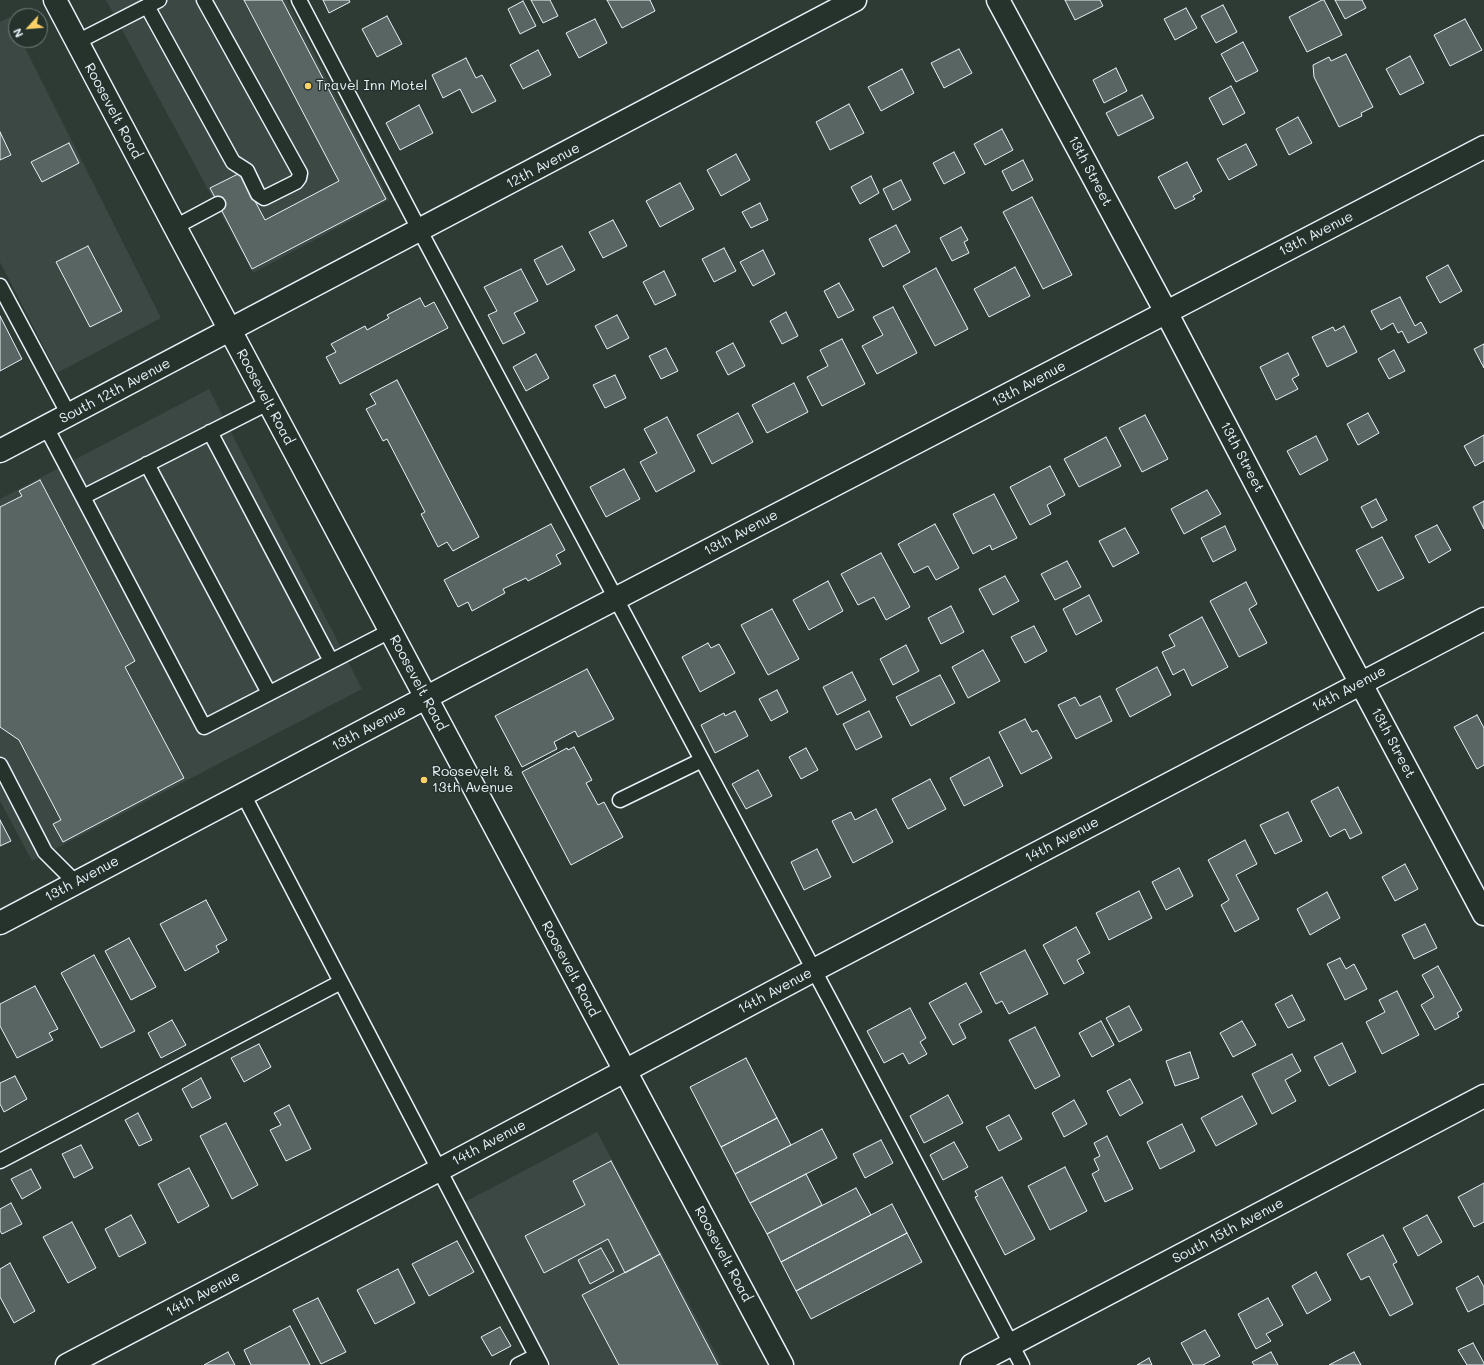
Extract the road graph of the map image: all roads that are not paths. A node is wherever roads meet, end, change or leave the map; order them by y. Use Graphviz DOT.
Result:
graph roads {
  1 [pos="55,0"];
  2 [pos="204,0"];
  3 [pos="299,0"];
  4 [pos="855,0"];
  5 [pos="998,0"];
  6 [pos="153,3"];
  7 [pos="77,42"];
  8 [pos="1484,147"];
  9 [pos="218,204"];
  10 [pos="174,227"];
  11 [pos="420,231"];
  12 [pos="0,286"];
  13 [pos="1166,312"];
  14 [pos="230,331"];
  15 [pos="268,403"];
  16 [pos="69,415"];
  17 [pos="46,427"];
  18 [pos="210,432"];
  19 [pos="0,452"];
  20 [pos="147,464"];
  21 [pos="83,497"];
  22 [pos="616,599"];
  23 [pos="1484,619"];
  24 [pos="390,631"];
  25 [pos="331,662"];
  26 [pos="1361,683"];
  27 [pos="269,693"];
  28 [pos="426,698"];
  29 [pos="702,760"];
  30 [pos="0,765"];
  31 [pos="243,794"];
  32 [pos="620,800"];
  33 [pos="76,882"];
  34 [pos="1484,914"];
  35 [pos="0,923"];
  36 [pos="814,970"];
  37 [pos="341,982"];
  38 [pos="625,1071"];
  39 [pos="1484,1096"];
  40 [pos="0,1161"];
  41 [pos="439,1170"];
  42 [pos="1011,1344"];
  43 [pos="539,1360"];
  44 [pos="67,1365"];
  45 [pos="518,1365"];
  46 [pos="782,1365"];
  47 [pos="972,1365"];
  48 [pos="1022,1365"];
  1 -- 7 [label="street, Roosevelt Road"];
  2 -- 6 [label="lane"];
  3 -- 11 [label="lane"];
  4 -- 11 [label="street, 12th Avenue"];
  5 -- 13 [label="street, 13th Street"];
  6 -- 7 [label="lane"];
  7 -- 10 [label="street, Roosevelt Road"];
  8 -- 13 [label="street, 13th Avenue"];
  9 -- 10 [label="lane"];
  10 -- 14 [label="street, Roosevelt Road"];
  11 -- 14 [label="street, 12th Avenue"];
  11 -- 22 [label="lane"];
  12 -- 16 [label="lane"];
  13 -- 22 [label="street, 13th Avenue"];
  13 -- 26 [label="street, 13th Street"];
  14 -- 15 [label="street, Roosevelt Road"];
  14 -- 16 [label="street, South 12th Avenue"];
  15 -- 18 [label="lane"];
  15 -- 24 [label="street, Roosevelt Road"];
  16 -- 17 [label="street, South 12th Avenue"];
  17 -- 19 [label="street, South 12th Avenue"];
  17 -- 21 [label="lane"];
  18 -- 20 [label="lane"];
  18 -- 25 [label="lane"];
  20 -- 21 [label="lane"];
  20 -- 27 [label="lane"];
  21 -- 27 [label="lane"];
  22 -- 28 [label="street, 13th Avenue"];
  22 -- 29 [label="lane"];
  23 -- 26 [label="street, 14th Avenue"];
  24 -- 25 [label="lane"];
  24 -- 28 [label="street, Roosevelt Road"];
  25 -- 27 [label="lane"];
  26 -- 34 [label="street, 13th Street"];
  26 -- 36 [label="street, 14th Avenue"];
  28 -- 31 [label="street, 13th Avenue"];
  28 -- 38 [label="street, Roosevelt Road"];
  29 -- 32 [label="lane"];
  29 -- 36 [label="lane"];
  30 -- 33 [label="lane"];
  31 -- 33 [label="street, 13th Avenue"];
  31 -- 37 [label="lane"];
  33 -- 35 [label="street, 13th Avenue"];
  36 -- 38 [label="street, 14th Avenue"];
  36 -- 42 [label="lane"];
  37 -- 40 [label="lane"];
  37 -- 41 [label="lane"];
  38 -- 41 [label="street, 14th Avenue"];
  38 -- 46 [label="street, Roosevelt Road"];
  39 -- 42 [label="street, South 15th Avenue"];
  41 -- 43 [label="lane"];
  41 -- 44 [label="street, 14th Avenue"];
  42 -- 47 [label="street, South 15th Avenue"];
  42 -- 48 [label="lane"];
  43 -- 45 [label="lane"];
}
